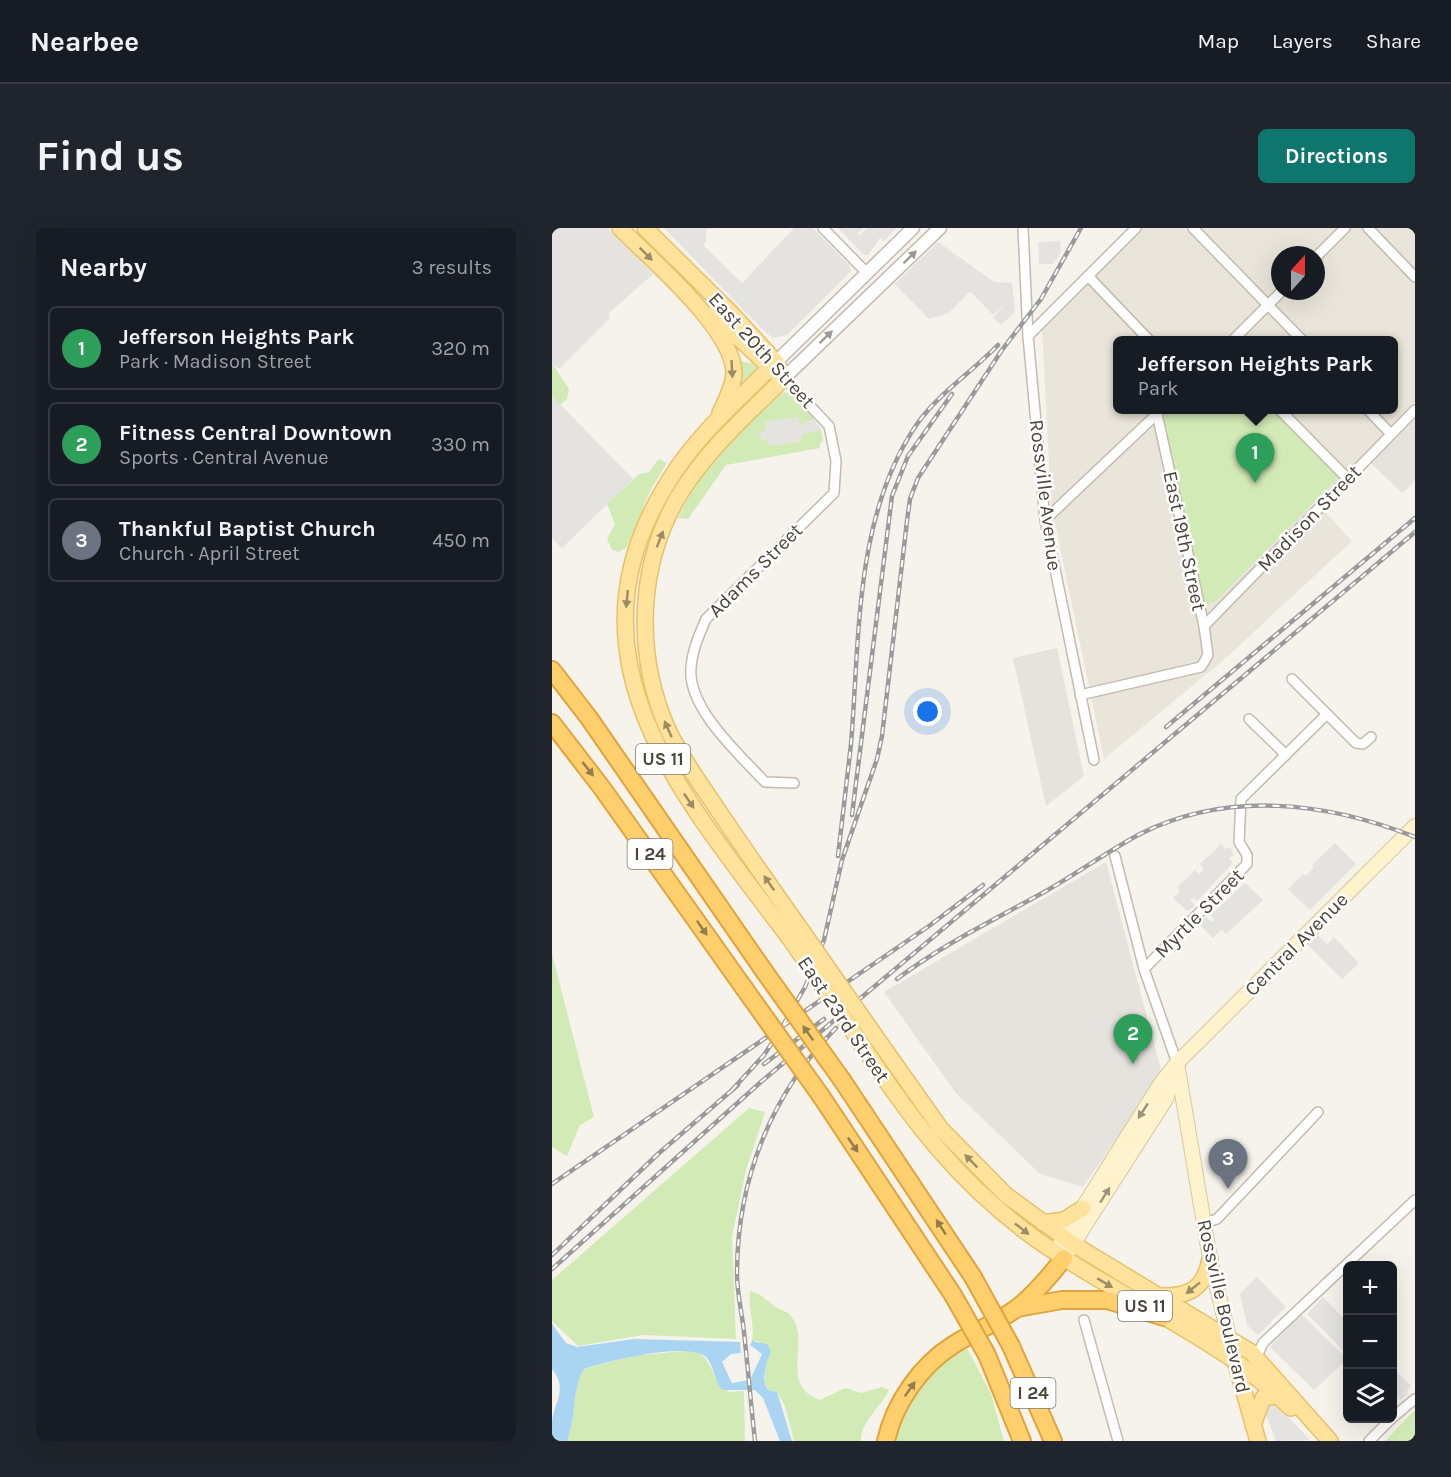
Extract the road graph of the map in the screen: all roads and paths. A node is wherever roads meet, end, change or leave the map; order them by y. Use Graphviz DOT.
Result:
graph roads {
  1 [pos="620,228"];
  2 [pos="645,228"];
  3 [pos="823,228"];
  4 [pos="913,228"];
  5 [pos="940,228"];
  6 [pos="1023,228"];
  7 [pos="1136,228"];
  8 [pos="1193,228"];
  9 [pos="1345,228"];
  10 [pos="1368,228"];
  11 [pos="1325,248"];
  12 [pos="866,272"];
  13 [pos="1089,276"];
  14 [pos="1415,277"];
  15 [pos="1272,300"];
  16 [pos="693,302"];
  17 [pos="1268,304"];
  18 [pos="1028,336"];
  19 [pos="1145,336"];
  20 [pos="1237,336"];
  21 [pos="1298,336"];
  22 [pos="773,365"];
  23 [pos="784,378"];
  24 [pos="1415,410"];
  25 [pos="1157,414"];
  26 [pos="1159,414"];
  27 [pos="1284,414"];
  28 [pos="1372,414"];
  29 [pos="717,421"];
  30 [pos="1391,434"];
  31 [pos="1347,478"];
  32 [pos="834,493"];
  33 [pos="1045,520"];
  34 [pos="1204,626"];
  35 [pos="552,670"];
  36 [pos="1292,679"];
  37 [pos="552,687"];
  38 [pos="1080,695"];
  39 [pos="1327,714"];
  40 [pos="1249,719"];
  41 [pos="552,723"];
  42 [pos="1371,737"];
  43 [pos="1286,755"];
  44 [pos="1094,760"];
  45 [pos="794,783"];
  46 [pos="1415,825"];
  47 [pos="679,850"];
  48 [pos="1115,856"];
  49 [pos="797,937"];
  50 [pos="1144,969"];
  51 [pos="1177,1063"];
  52 [pos="1318,1112"];
  53 [pos="1415,1200"];
  54 [pos="1083,1208"];
  55 [pos="1044,1223"];
  56 [pos="1204,1223"];
  57 [pos="1064,1248"];
  58 [pos="1210,1259"];
  59 [pos="1161,1296"];
  60 [pos="1017,1308"];
  61 [pos="1164,1317"];
  62 [pos="1084,1320"];
  63 [pos="1229,1337"];
  64 [pos="1257,1356"];
  65 [pos="1235,1360"];
  66 [pos="1277,1396"];
  67 [pos="1003,1398"];
  68 [pos="1415,1399"];
  69 [pos="1397,1414"];
  70 [pos="1387,1423"];
  71 [pos="1253,1425"];
  72 [pos="886,1441"];
  73 [pos="1011,1441"];
  74 [pos="1022,1441"];
  75 [pos="1053,1441"];
  76 [pos="1118,1441"];
  77 [pos="1258,1441"];
  78 [pos="1328,1441"];
  79 [pos="1369,1441"];
  1 -- 16 [label="main road, East 20th Street / US 11, one-way"];
  2 -- 22 [label="main road, East 20th Street"];
  3 -- 12 [label="street"];
  4 -- 12 [label="street"];
  23 -- 5 [label="street, one-way"];
  6 -- 18 [label="street, Rossville Avenue"];
  7 -- 13 [label="street"];
  8 -- 17 [label="street"];
  9 -- 11 [label="street"];
  10 -- 14 [label="street"];
  12 -- 22 [label="street"];
  13 -- 18 [label="street"];
  13 -- 19 [label="street"];
  15 -- 17 [label="street"];
  16 -- 22 [label="main road"];
  16 -- 29 [label="main road, US 11, one-way"];
  17 -- 20 [label="street"];
  17 -- 21 [label="street"];
  18 -- 33 [label="street, Rossville Avenue"];
  22 -- 23 [label="main road, East 20th Street"];
  22 -- 29 [label="main road"];
  23 -- 32 [label="street, East 20th Street"];
  49 -- 23 [label="main road, East 23rd Street / US 11, one-way"];
  24 -- 30 [label="street, Madison Street"];
  25 -- 33 [label="street"];
  26 -- 34 [label="street, East 19th Street"];
  27 -- 31 [label="street"];
  28 -- 30 [label="street"];
  29 -- 49 [label="main road, East 23rd Street / US 11, one-way"];
  30 -- 31 [label="street, Madison Street"];
  31 -- 34 [label="street, Madison Street"];
  32 -- 45 [label="street, Adams Street"];
  33 -- 38 [label="street, Rossville Avenue"];
  34 -- 38 [label="street, East 19th Street"];
  35 -- 47 [label="highway"];
  36 -- 39 [label="street"];
  37 -- 47 [label="highway, I 24"];
  38 -- 44 [label="street, Rossville Avenue"];
  39 -- 42 [label="street"];
  39 -- 43 [label="street, Myrtle Street"];
  40 -- 43 [label="street"];
  41 -- 67 [label="highway, I 24, one-way, bridge"];
  43 -- 50 [label="street, Myrtle Street"];
  46 -- 51 [label="main road, Central Avenue"];
  75 -- 47 [label="highway, I 24, one-way, bridge"];
  48 -- 50 [label="street"];
  55 -- 49 [label="main road, East 23rd Street / US 11, one-way, bridge"];
  49 -- 57 [label="main road, East 23rd Street / US 11, one-way, bridge"];
  50 -- 51 [label="street"];
  51 -- 54 [label="main road, Central Avenue, one-way"];
  51 -- 56 [label="main road, Rossville Boulevard"];
  57 -- 51 [label="main road, Central Avenue, one-way"];
  52 -- 56 [label="street"];
  53 -- 64 [label="street"];
  54 -- 55 [label="main road"];
  54 -- 57 [label="main road, Central Avenue"];
  55 -- 57 [label="main road, East 23rd Street / US 11"];
  56 -- 58 [label="main road, Rossville Boulevard"];
  57 -- 59 [label="main road, East 23rd Street / US 11"];
  57 -- 60 [label="highway"];
  57 -- 61 [label="main road, East 23rd Street / US 11, one-way"];
  58 -- 59 [label="main road, one-way"];
  58 -- 63 [label="main road, Rossville Boulevard"];
  59 -- 63 [label="main road, East 23rd Street / US 11"];
  60 -- 61 [label="highway"];
  72 -- 60 [label="highway, one-way"];
  61 -- 65 [label="main road, East 23rd Street / US 11"];
  62 -- 76 [label="street"];
  63 -- 64 [label="main road, East 23rd Street / US 11"];
  63 -- 65 [label="main road, Rossville Boulevard"];
  64 -- 78 [label="main road, East 23rd Street / US 11"];
  65 -- 66 [label="main road, East 23rd Street / US 11"];
  65 -- 71 [label="main road, Rossville Boulevard"];
  66 -- 71 [label="main road"];
  66 -- 78 [label="main road, East 23rd Street / US 11"];
  67 -- 73 [label="highway"];
  67 -- 74 [label="highway, I 24"];
  68 -- 69 [label="street"];
  70 -- 79 [label="street"];
  71 -- 77 [label="main road, Rossville Boulevard"];
}
